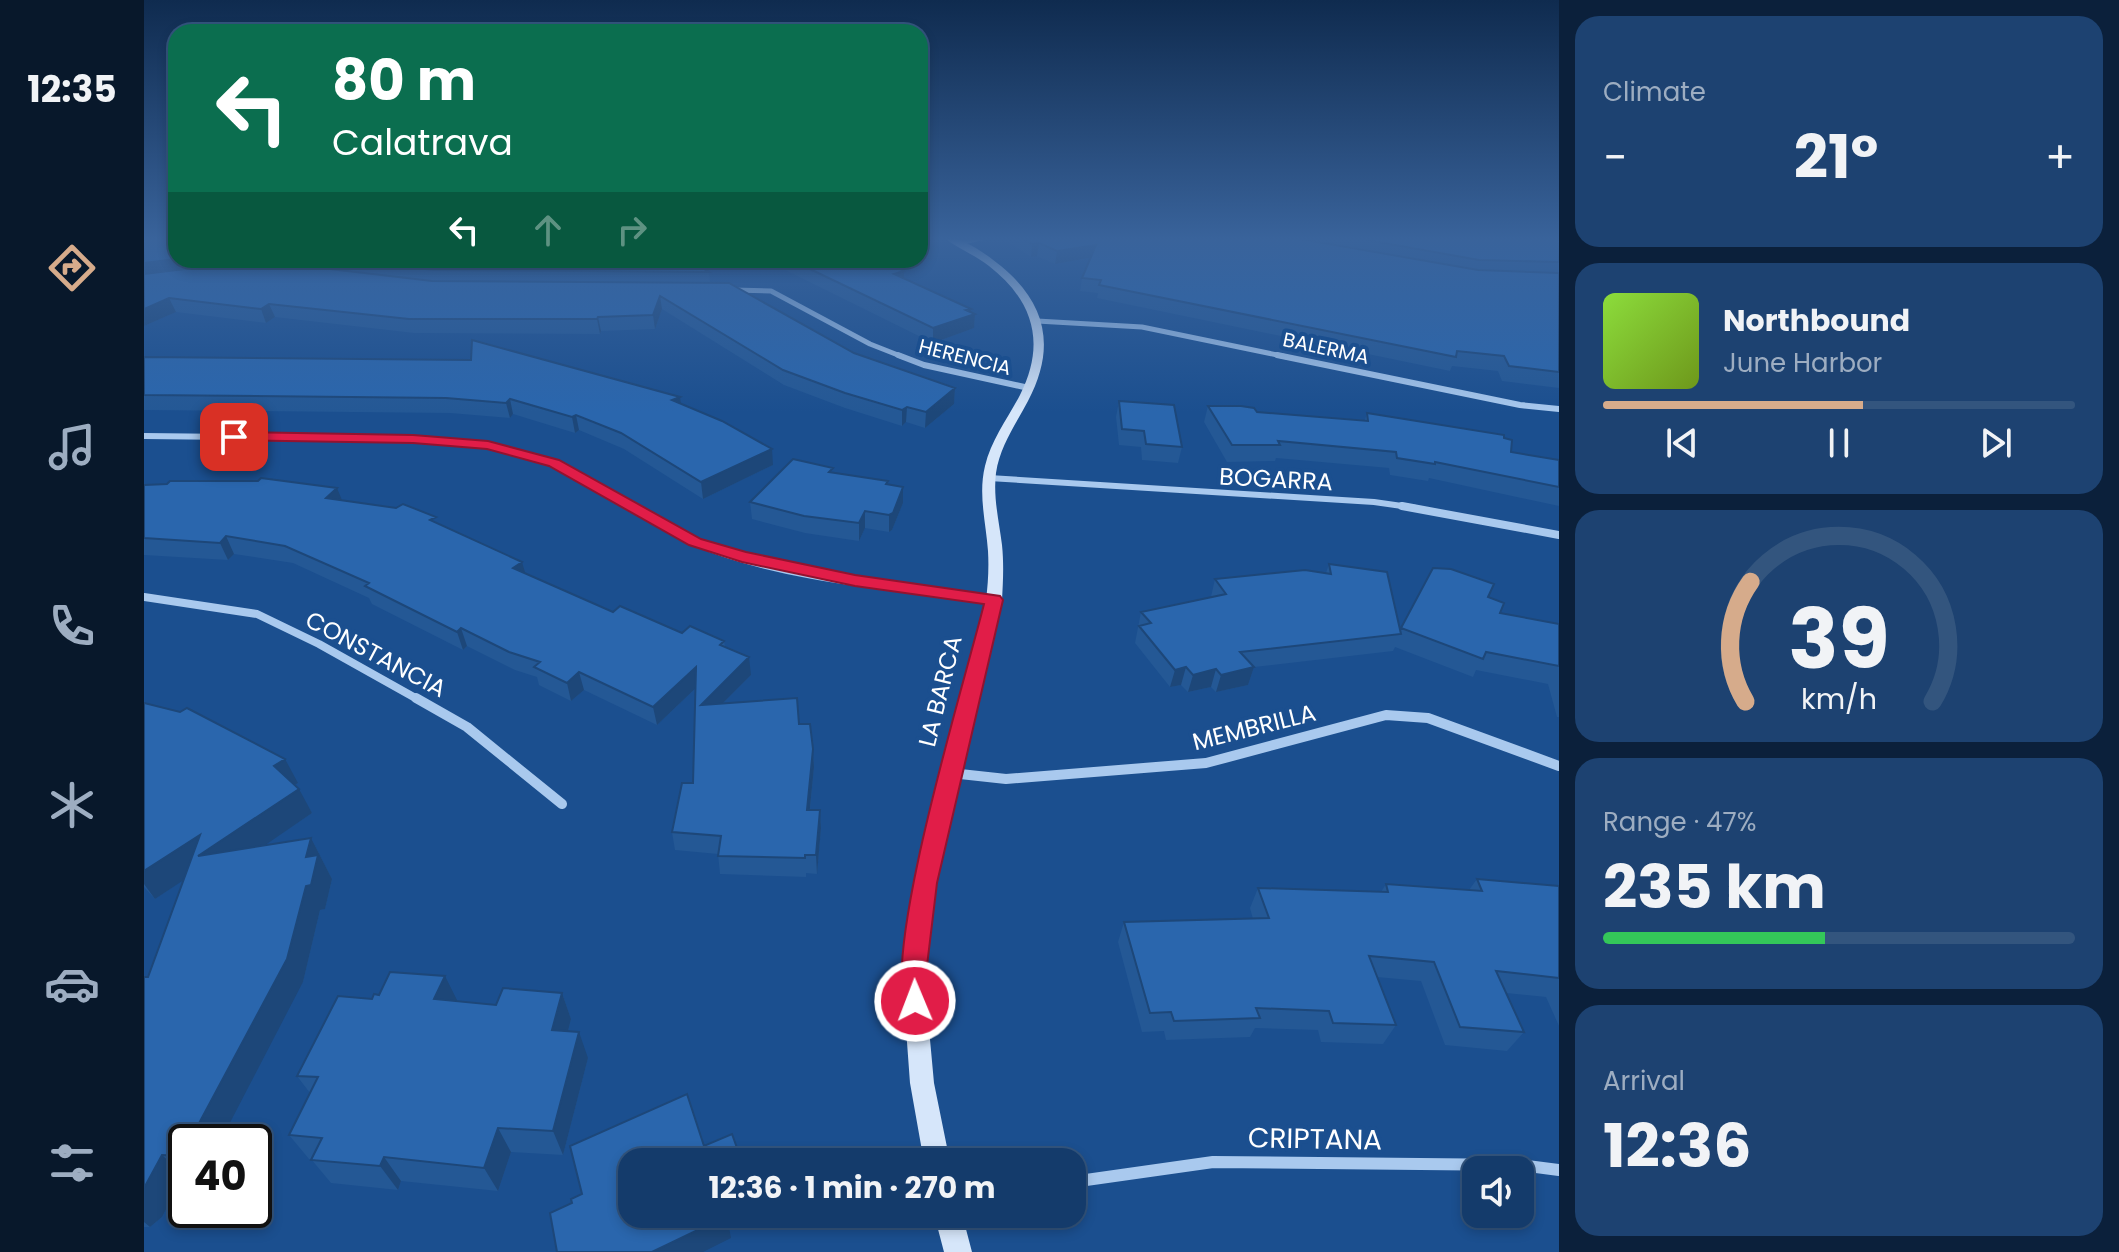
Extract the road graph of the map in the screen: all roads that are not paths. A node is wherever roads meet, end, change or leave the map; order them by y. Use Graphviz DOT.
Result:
graph roads {
  1 [pos="780,295"];
  2 [pos="1026,295"];
  3 [pos="1037,321"];
  4 [pos="1029,388"];
  5 [pos="1559,409"];
  6 [pos="144,436"];
  7 [pos="989,478"];
  8 [pos="1559,535"];
  9 [pos="144,597"];
  10 [pos="994,600"];
  11 [pos="1559,766"];
  12 [pos="950,773"];
  13 [pos="562,804"];
  14 [pos="934,1148"];
  15 [pos="1559,1170"];
  16 [pos="1086,1180"];
  17 [pos="952,1228"];
  18 [pos="958,1252"];
  1 -- 4 [label="street, HERENCIA"];
  2 -- 3 [label="street, LA BARCA"];
  3 -- 4 [label="street, LA BARCA"];
  3 -- 5 [label="street, BALERMA"];
  4 -- 7 [label="street, LA BARCA"];
  6 -- 10 [label="street"];
  7 -- 8 [label="street, BOGARRA"];
  7 -- 10 [label="street, LA BARCA"];
  9 -- 13 [label="street, CONSTANCIA"];
  10 -- 12 [label="street, LA BARCA"];
  11 -- 12 [label="street, MEMBRILLA"];
  12 -- 14 [label="street, LA BARCA"];
  15 -- 16 [label="street, CRIPTANA"];
  17 -- 18 [label="street"];
}
